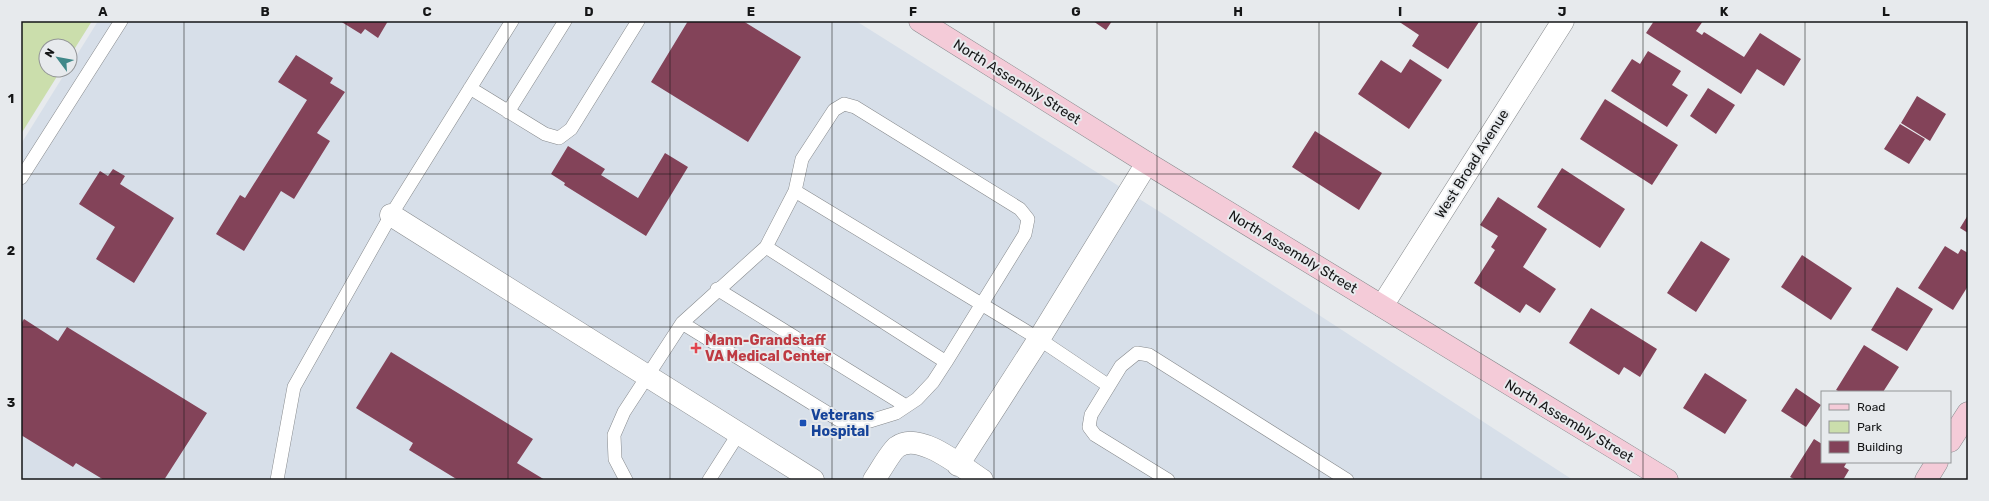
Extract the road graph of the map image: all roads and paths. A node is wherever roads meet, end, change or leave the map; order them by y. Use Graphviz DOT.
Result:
graph roads {
  1 [pos="121,21"];
  2 [pos="512,21"];
  3 [pos="565,21"];
  4 [pos="638,21"];
  5 [pos="920,21"];
  6 [pos="1563,21"];
  7 [pos="470,88"];
  8 [pos="508,112"];
  9 [pos="1147,163"];
  10 [pos="21,178"];
  11 [pos="794,191"];
  12 [pos="391,215"];
  13 [pos="766,247"];
  14 [pos="717,289"];
  15 [pos="983,305"];
  16 [pos="1382,306"];
  17 [pos="682,323"];
  18 [pos="1039,340"];
  19 [pos="946,362"];
  20 [pos="648,376"];
  21 [pos="1109,386"];
  22 [pos="906,406"];
  23 [pos="739,433"];
  24 [pos="1936,463"];
  25 [pos="958,465"];
  26 [pos="807,478"];
  27 [pos="277,480"];
  28 [pos="626,480"];
  29 [pos="709,480"];
  30 [pos="874,480"];
  31 [pos="982,480"];
  32 [pos="1168,480"];
  33 [pos="1347,480"];
  34 [pos="1667,480"];
  35 [pos="1926,480"];
  1 -- 10 [label="lane"];
  2 -- 7 [label="lane"];
  3 -- 8 [label="lane"];
  4 -- 8 [label="lane"];
  5 -- 9 [label="main road, North Assembly Street"];
  6 -- 16 [label="street, West Broad Avenue"];
  7 -- 8 [label="lane"];
  7 -- 12 [label="lane"];
  9 -- 16 [label="main road, North Assembly Street"];
  9 -- 18 [label="street"];
  11 -- 13 [label="lane"];
  11 -- 15 [label="lane"];
  11 -- 15 [label="lane"];
  12 -- 20 [label="street"];
  12 -- 27 [label="lane"];
  13 -- 14 [label="lane"];
  13 -- 19 [label="lane"];
  14 -- 17 [label="lane"];
  14 -- 22 [label="lane"];
  15 -- 18 [label="lane"];
  15 -- 19 [label="lane"];
  16 -- 34 [label="main road, North Assembly Street"];
  17 -- 20 [label="lane"];
  17 -- 22 [label="lane"];
  18 -- 21 [label="lane"];
  18 -- 25 [label="street"];
  19 -- 22 [label="lane"];
  20 -- 23 [label="street"];
  20 -- 28 [label="lane"];
  21 -- 32 [label="lane"];
  21 -- 33 [label="lane"];
  23 -- 26 [label="street"];
  23 -- 29 [label="lane"];
  24 -- 35 [label="main road"];
  25 -- 30 [label="street"];
  25 -- 31 [label="street"];
}
